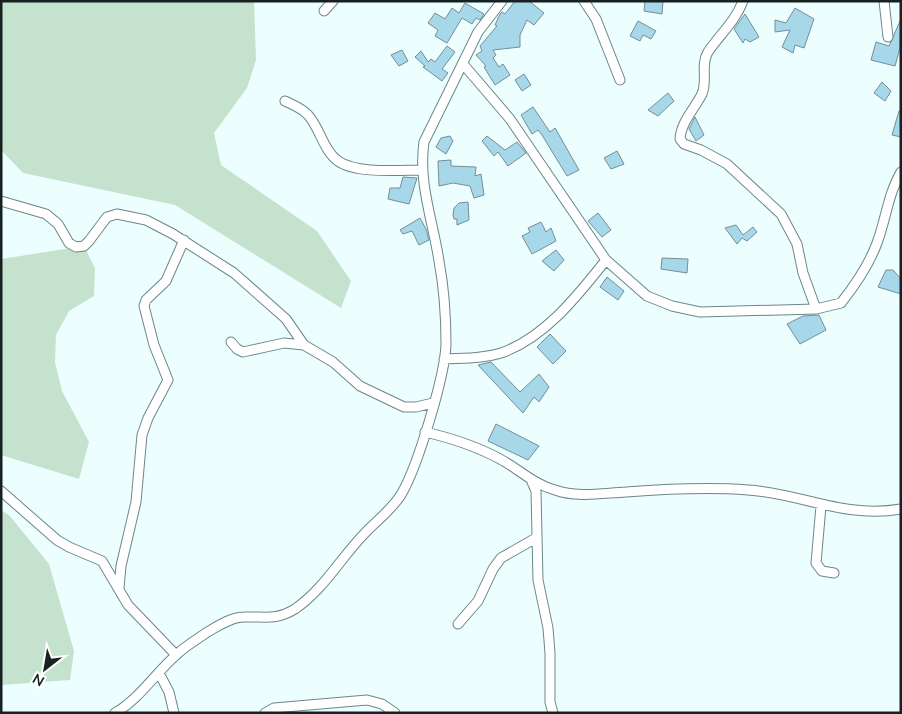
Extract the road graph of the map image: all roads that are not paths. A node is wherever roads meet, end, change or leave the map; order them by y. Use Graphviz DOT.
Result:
graph roads {
  1 [pos="333,1"];
  2 [pos="584,1"];
  3 [pos="743,1"];
  4 [pos="884,1"];
  5 [pos="499,3"];
  6 [pos="324,11"];
  7 [pos="888,37"];
  8 [pos="463,64"];
  9 [pos="620,80"];
  10 [pos="285,101"];
  11 [pos="422,170"];
  12 [pos="901,172"];
  13 [pos="1,201"];
  14 [pos="184,240"];
  15 [pos="606,260"];
  16 [pos="816,309"];
  17 [pos="231,342"];
  18 [pos="304,344"];
  19 [pos="444,359"];
  20 [pos="433,402"];
  21 [pos="425,432"];
  22 [pos="532,482"];
  23 [pos="1,492"];
  24 [pos="821,506"];
  25 [pos="901,509"];
  26 [pos="536,538"];
  27 [pos="834,573"];
  28 [pos="119,588"];
  29 [pos="458,624"];
  30 [pos="176,655"];
  31 [pos="158,673"];
  32 [pos="332,703"];
  33 [pos="115,713"];
  34 [pos="174,713"];
  35 [pos="265,713"];
  36 [pos="333,713"];
  37 [pos="395,713"];
  38 [pos="553,713"];
  1 -- 6 [label="street"];
  2 -- 9 [label="street"];
  3 -- 16 [label="street"];
  4 -- 7 [label="street"];
  5 -- 8 [label="street"];
  8 -- 11 [label="street"];
  8 -- 15 [label="street"];
  10 -- 11 [label="street"];
  11 -- 19 [label="street"];
  12 -- 16 [label="street"];
  13 -- 14 [label="street"];
  14 -- 18 [label="street"];
  14 -- 28 [label="street"];
  15 -- 16 [label="street"];
  15 -- 19 [label="street"];
  17 -- 18 [label="street"];
  18 -- 20 [label="street"];
  19 -- 20 [label="street"];
  20 -- 21 [label="street"];
  21 -- 22 [label="street"];
  21 -- 30 [label="street"];
  22 -- 24 [label="street"];
  22 -- 26 [label="street"];
  23 -- 28 [label="street"];
  24 -- 25 [label="street"];
  24 -- 27 [label="street"];
  26 -- 29 [label="street"];
  26 -- 38 [label="street"];
  28 -- 30 [label="street"];
  30 -- 31 [label="street"];
  31 -- 33 [label="street"];
  31 -- 34 [label="street"];
  32 -- 35 [label="street"];
  32 -- 36 [label="street"];
  32 -- 37 [label="street"];
}
